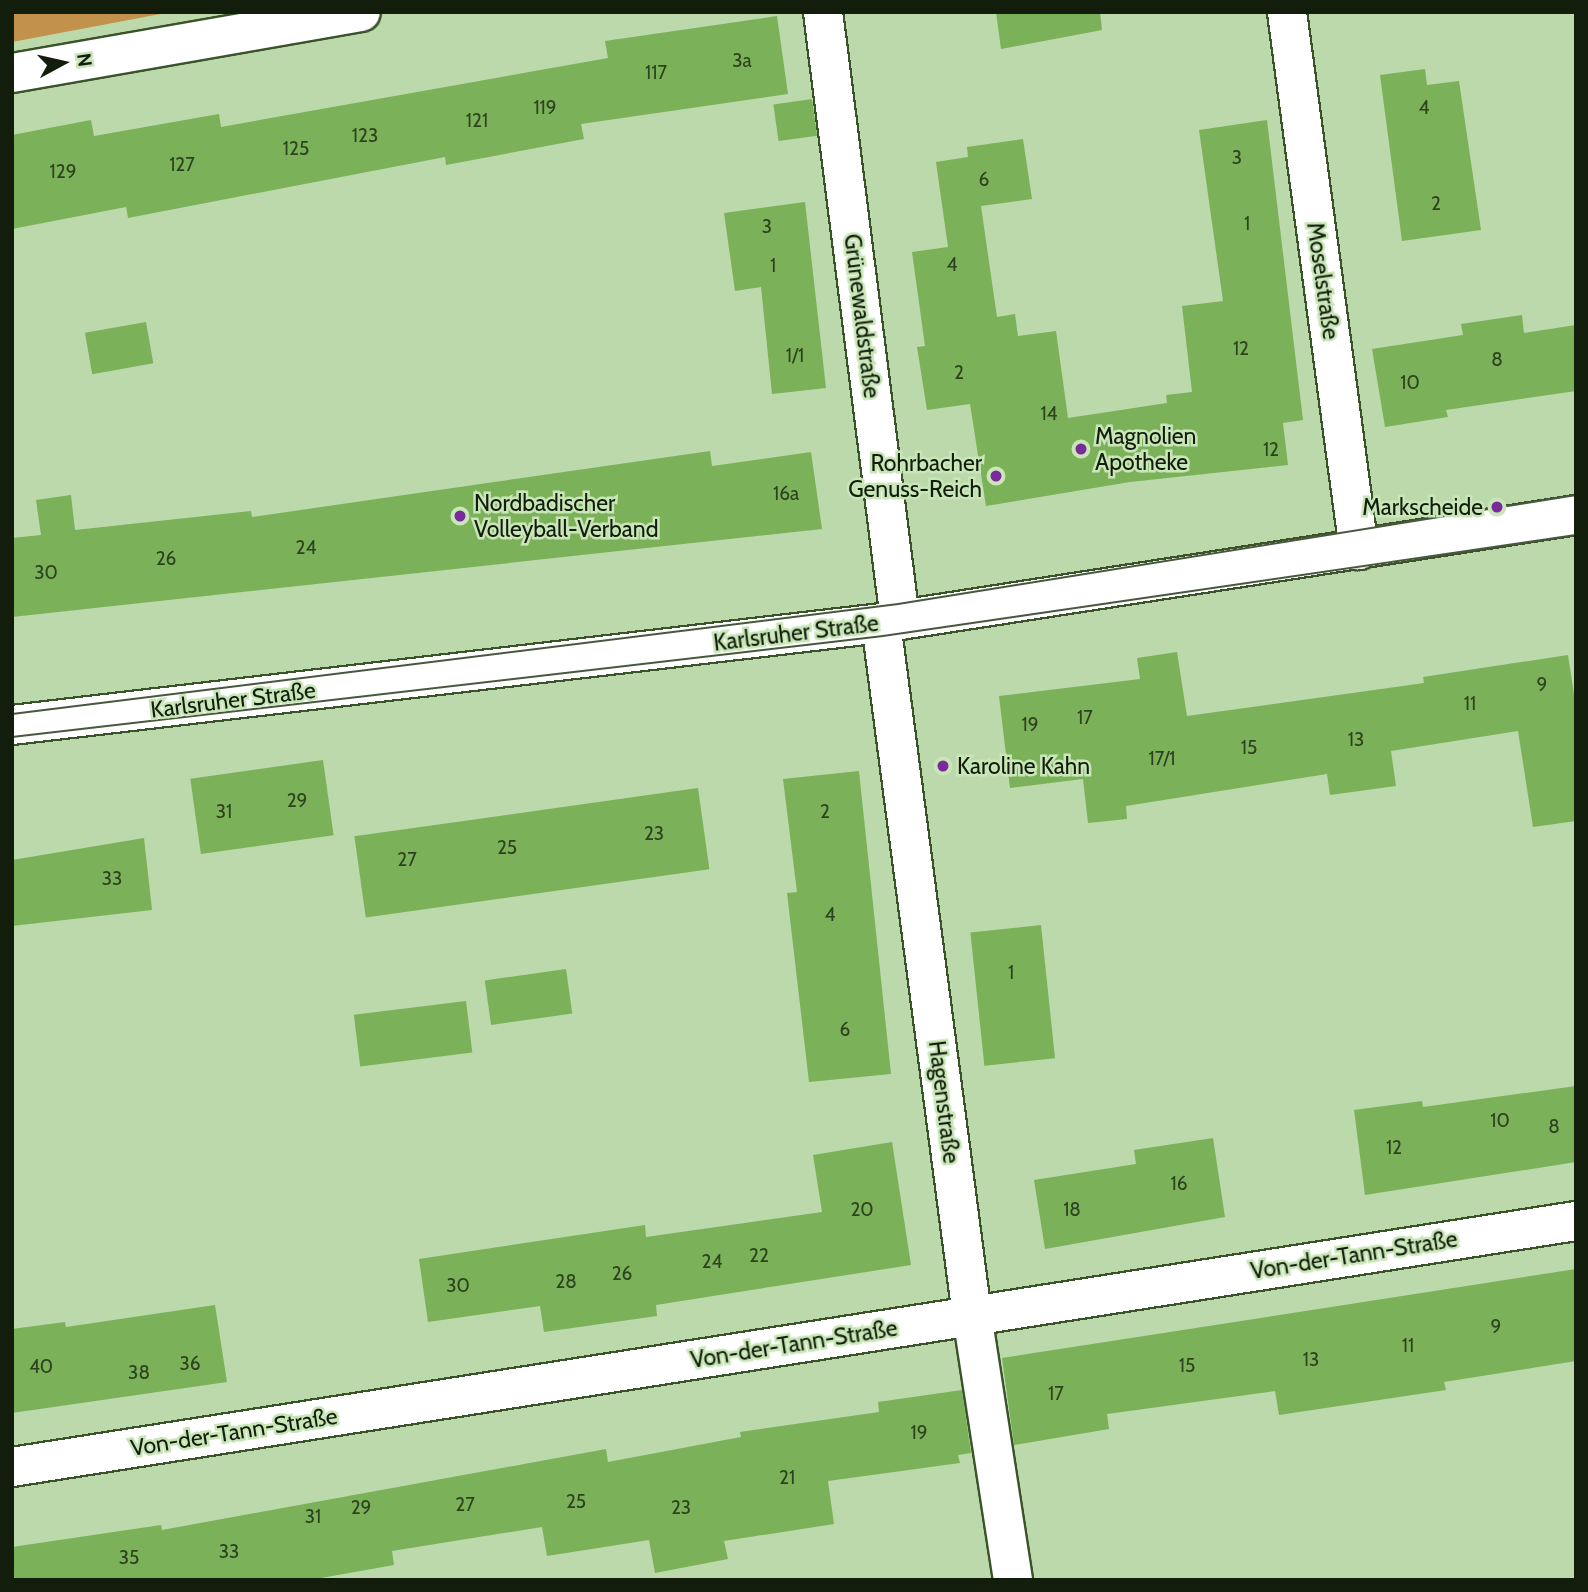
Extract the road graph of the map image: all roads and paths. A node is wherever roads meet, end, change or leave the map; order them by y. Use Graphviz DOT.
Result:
graph roads {
  1 [pos="361,12"];
  2 [pos="823,12"];
  3 [pos="1287,12"];
  4 [pos="12,72"];
  5 [pos="1576,515"];
  6 [pos="1359,550"];
  7 [pos="891,621"];
  8 [pos="12,725"];
  9 [pos="1576,1220"];
  10 [pos="972,1315"];
  11 [pos="12,1467"];
  12 [pos="1013,1580"];
  1 -- 4 [label="street"];
  2 -- 7 [label="street, Grünewaldstraße"];
  3 -- 6 [label="street, Moselstraße"];
  5 -- 6 [label="street, Karlsruher Straße"];
  6 -- 7 [label="street, Karlsruher Straße"];
  7 -- 8 [label="street, Karlsruher Straße"];
  7 -- 10 [label="street, Hagenstraße"];
  9 -- 10 [label="street, Von-der-Tann-Straße"];
  10 -- 11 [label="street, Von-der-Tann-Straße"];
  10 -- 12 [label="street, Hagenstraße"];
}
